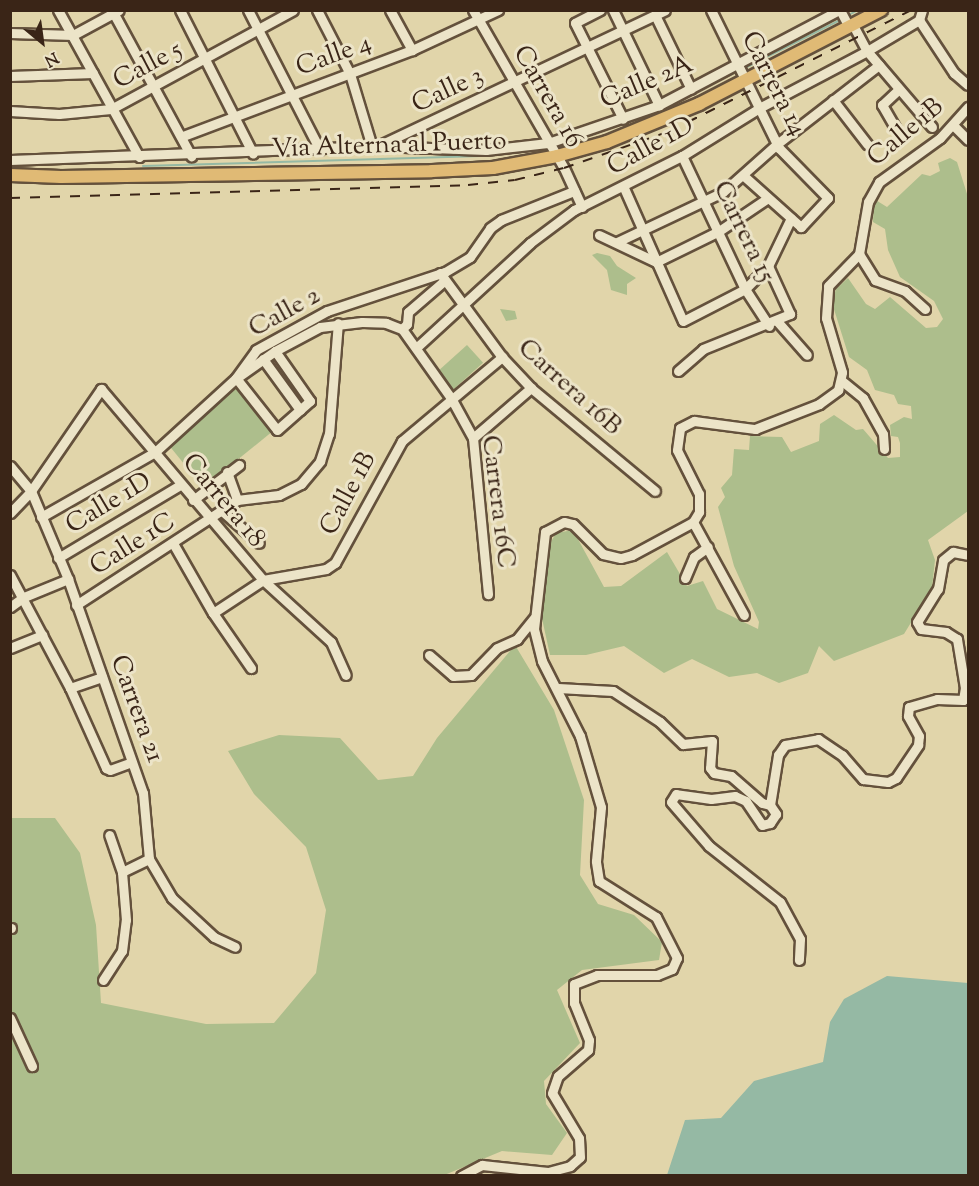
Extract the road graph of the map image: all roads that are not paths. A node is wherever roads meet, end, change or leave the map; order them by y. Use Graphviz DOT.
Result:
graph roads {
  1 [pos="58,10"];
  2 [pos="180,10"];
  3 [pos="248,10"];
  4 [pos="293,10"];
  5 [pos="317,10"];
  6 [pos="390,10"];
  7 [pos="473,10"];
  8 [pos="498,10"];
  9 [pos="600,10"];
  10 [pos="613,10"];
  11 [pos="665,10"];
  12 [pos="711,10"];
  13 [pos="881,10"];
  14 [pos="117,12"];
  15 [pos="655,15"];
  16 [pos="920,15"];
  17 [pos="845,18"];
  18 [pos="479,20"];
  19 [pos="259,30"];
  20 [pos="622,31"];
  21 [pos="10,33"];
  22 [pos="72,35"];
  23 [pos="588,48"];
  24 [pos="412,50"];
  25 [pos="867,51"];
  26 [pos="206,59"];
  27 [pos="879,65"];
  28 [pos="743,71"];
  29 [pos="93,73"];
  30 [pos="350,74"];
  31 [pos="10,76"];
  32 [pos="514,83"];
  33 [pos="969,85"];
  34 [pos="155,88"];
  35 [pos="691,89"];
  36 [pos="900,89"];
  37 [pos="291,94"];
  38 [pos="833,100"];
  39 [pos="659,105"];
  40 [pos="761,107"];
  41 [pos="969,107"];
  42 [pos="111,109"];
  43 [pos="10,111"];
  44 [pos="235,113"];
  45 [pos="623,119"];
  46 [pos="953,124"];
  47 [pos="932,128"];
  48 [pos="896,129"];
  49 [pos="183,136"];
  50 [pos="969,140"];
  51 [pos="777,144"];
  52 [pos="867,144"];
  53 [pos="374,147"];
  54 [pos="552,148"];
  55 [pos="320,150"];
  56 [pos="253,154"];
  57 [pos="191,156"];
  58 [pos="682,156"];
  59 [pos="139,157"];
  60 [pos="10,160"];
  61 [pos="10,175"];
  62 [pos="744,176"];
  63 [pos="624,188"];
  64 [pos="574,191"];
  65 [pos="768,198"];
  66 [pos="705,202"];
  67 [pos="582,207"];
  68 [pos="791,219"];
  69 [pos="719,231"];
  70 [pos="642,232"];
  71 [pos="599,235"];
  72 [pos="617,242"];
  73 [pos="859,254"];
  74 [pos="656,262"];
  75 [pos="768,266"];
  76 [pos="442,277"];
  77 [pos="745,289"];
  78 [pos="465,306"];
  79 [pos="926,309"];
  80 [pos="338,323"];
  81 [pos="773,323"];
  82 [pos="402,329"];
  83 [pos="416,348"];
  84 [pos="275,351"];
  85 [pos="807,355"];
  86 [pos="501,357"];
  87 [pos="263,359"];
  88 [pos="678,371"];
  89 [pos="236,378"];
  90 [pos="842,381"];
  91 [pos="531,388"];
  92 [pos="451,398"];
  93 [pos="300,410"];
  94 [pos="473,438"];
  95 [pos="884,448"];
  96 [pos="155,452"];
  97 [pos="239,465"];
  98 [pos="10,466"];
  99 [pos="227,472"];
  100 [pos="180,485"];
  101 [pos="31,491"];
  102 [pos="655,491"];
  103 [pos="193,500"];
  104 [pos="237,500"];
  105 [pos="221,510"];
  106 [pos="10,513"];
  107 [pos="40,517"];
  108 [pos="212,519"];
  109 [pos="693,522"];
  110 [pos="260,543"];
  111 [pos="174,545"];
  112 [pos="708,547"];
  113 [pos="969,555"];
  114 [pos="58,558"];
  115 [pos="10,575"];
  116 [pos="685,578"];
  117 [pos="68,579"];
  118 [pos="263,580"];
  119 [pos="489,594"];
  120 [pos="24,597"];
  121 [pos="76,605"];
  122 [pos="10,607"];
  123 [pos="213,613"];
  124 [pos="744,615"];
  125 [pos="534,618"];
  126 [pos="43,635"];
  127 [pos="10,648"];
  128 [pos="429,655"];
  129 [pos="250,668"];
  130 [pos="346,675"];
  131 [pos="102,677"];
  132 [pos="70,688"];
  133 [pos="558,688"];
  134 [pos="132,762"];
  135 [pos="770,805"];
  136 [pos="109,835"];
  137 [pos="149,859"];
  138 [pos="122,872"];
  139 [pos="235,947"];
  140 [pos="799,960"];
  141 [pos="103,980"];
  142 [pos="10,1018"];
  143 [pos="32,1066"];
  144 [pos="461,1176"];
  1 -- 22 [label="street"];
  2 -- 26 [label="street"];
  3 -- 19 [label="street"];
  4 -- 19 [label="street, Calle 5"];
  5 -- 30 [label="street"];
  6 -- 24 [label="street"];
  7 -- 18 [label="street, Carrera 16"];
  8 -- 18 [label="street, Calle 4"];
  9 -- 23 [label="street"];
  10 -- 20 [label="street"];
  11 -- 15 [label="street, Calle 3"];
  12 -- 28 [label="street, Carrera 14"];
  13 -- 17 [label="main road, Vía Alterna al Puerto"];
  14 -- 22 [label="street"];
  14 -- 34 [label="street"];
  15 -- 20 [label="street, Calle 3"];
  15 -- 35 [label="street"];
  16 -- 25 [label="street, Calle 1D"];
  16 -- 33 [label="street"];
  17 -- 25 [label="street"];
  17 -- 28 [label="main road, Vía Alterna al Puerto"];
  17 -- 28 [label="street, Calle 2A"];
  18 -- 24 [label="street, Calle 4"];
  18 -- 32 [label="street, Carrera 16"];
  19 -- 26 [label="street, Calle 5"];
  19 -- 37 [label="street"];
  20 -- 23 [label="street, Calle 3"];
  20 -- 39 [label="street"];
  21 -- 22 [label="street"];
  22 -- 29 [label="street"];
  23 -- 32 [label="street, Calle 3"];
  23 -- 45 [label="street"];
  24 -- 30 [label="street, Calle 4"];
  25 -- 27 [label="street"];
  25 -- 40 [label="street, Calle 1D"];
  26 -- 34 [label="street, Calle 5"];
  26 -- 44 [label="street"];
  27 -- 36 [label="street"];
  27 -- 38 [label="street"];
  28 -- 35 [label="street, Calle 2A"];
  28 -- 40 [label="street, Carrera 14"];
  28 -- 54 [label="main road, Vía Alterna al Puerto"];
  29 -- 31 [label="street"];
  29 -- 42 [label="street"];
  30 -- 37 [label="street, Calle 4"];
  30 -- 53 [label="street"];
  32 -- 53 [label="street, Calle 3"];
  32 -- 54 [label="street, Carrera 16"];
  34 -- 42 [label="street, Calle 5"];
  34 -- 49 [label="street"];
  35 -- 39 [label="street, Calle 2A"];
  36 -- 47 [label="street"];
  36 -- 48 [label="street"];
  37 -- 44 [label="street, Calle 4"];
  37 -- 55 [label="street"];
  38 -- 51 [label="street"];
  38 -- 52 [label="street"];
  39 -- 45 [label="street, Calle 2A"];
  40 -- 51 [label="street, Carrera 14"];
  40 -- 58 [label="street, Calle 1D"];
  41 -- 46 [label="street, Calle 1B"];
  42 -- 43 [label="street, Calle 5"];
  42 -- 59 [label="street"];
  44 -- 49 [label="street, Calle 4"];
  44 -- 56 [label="street"];
  45 -- 54 [label="street, Calle 2A"];
  46 -- 50 [label="street"];
  46 -- 73 [label="street, Calle 1B"];
  49 -- 57 [label="street"];
  51 -- 62 [label="street"];
  51 -- 68 [label="street, Carrera 14"];
  53 -- 54 [label="street, Calle 2A"];
  53 -- 55 [label="street, Calle 2A"];
  54 -- 61 [label="main road, Vía Alterna al Puerto"];
  54 -- 64 [label="street, Carrera 16"];
  55 -- 56 [label="street, Calle 2A"];
  56 -- 57 [label="street, Calle 2A"];
  57 -- 59 [label="street, Calle 2A"];
  58 -- 63 [label="street, Calle 1D"];
  58 -- 66 [label="street, Carrera 15"];
  59 -- 60 [label="street"];
  62 -- 65 [label="street"];
  62 -- 66 [label="street"];
  63 -- 67 [label="street, Calle 1D"];
  63 -- 70 [label="street"];
  64 -- 67 [label="street, Carrera 16"];
  64 -- 76 [label="street, Calle 2"];
  65 -- 68 [label="street"];
  65 -- 69 [label="street"];
  66 -- 69 [label="street, Carrera 15"];
  66 -- 70 [label="street"];
  67 -- 78 [label="street, Calle 1D"];
  68 -- 75 [label="street"];
  69 -- 74 [label="street"];
  69 -- 77 [label="street, Carrera 15"];
  70 -- 72 [label="street"];
  70 -- 74 [label="street"];
  71 -- 72 [label="street"];
  72 -- 74 [label="street"];
  73 -- 79 [label="street"];
  73 -- 90 [label="street"];
  74 -- 77 [label="street"];
  75 -- 77 [label="street"];
  75 -- 81 [label="street"];
  76 -- 78 [label="street, Carrera 16B"];
  76 -- 82 [label="street"];
  76 -- 89 [label="street, Calle 2"];
  77 -- 81 [label="street, Carrera 15"];
  78 -- 83 [label="street, Calle 1D"];
  78 -- 86 [label="street, Carrera 16B"];
  80 -- 82 [label="street"];
  80 -- 84 [label="street"];
  80 -- 104 [label="street"];
  81 -- 85 [label="street, Carrera 15"];
  81 -- 88 [label="street"];
  82 -- 83 [label="street, Carrera 16C"];
  83 -- 92 [label="street, Carrera 16C"];
  84 -- 87 [label="street"];
  84 -- 93 [label="street"];
  86 -- 91 [label="street, Carrera 16B"];
  86 -- 92 [label="street, Calle 1B"];
  87 -- 89 [label="street"];
  87 -- 93 [label="street"];
  89 -- 93 [label="street"];
  89 -- 96 [label="street, Calle 2"];
  90 -- 95 [label="street"];
  90 -- 109 [label="street"];
  91 -- 94 [label="street"];
  91 -- 102 [label="street, Carrera 16B"];
  92 -- 94 [label="street, Carrera 16C"];
  92 -- 118 [label="street, Calle 1B"];
  94 -- 119 [label="street, Carrera 16C"];
  96 -- 100 [label="street, Carrera 18"];
  96 -- 101 [label="street, Carrera 18"];
  96 -- 107 [label="street, Calle 2"];
  97 -- 99 [label="street"];
  98 -- 101 [label="street, Carrera 21"];
  99 -- 103 [label="street"];
  99 -- 104 [label="street"];
  100 -- 103 [label="street, Carrera 18"];
  100 -- 114 [label="street, Calle 1D"];
  101 -- 106 [label="street"];
  101 -- 107 [label="street, Carrera 21"];
  103 -- 108 [label="street, Carrera 18"];
  104 -- 105 [label="street, Calle 1C"];
  105 -- 108 [label="street, Calle 1C"];
  105 -- 110 [label="street"];
  107 -- 114 [label="street, Carrera 21"];
  108 -- 111 [label="street, Calle 1C"];
  108 -- 118 [label="street, Carrera 18"];
  109 -- 112 [label="street"];
  109 -- 125 [label="street"];
  111 -- 121 [label="street, Calle 1C"];
  111 -- 123 [label="street"];
  112 -- 116 [label="street"];
  112 -- 124 [label="street"];
  113 -- 135 [label="street"];
  114 -- 117 [label="street, Carrera 21"];
  115 -- 120 [label="street"];
  117 -- 120 [label="street"];
  117 -- 121 [label="street, Carrera 21"];
  118 -- 123 [label="street, Calle 1B"];
  118 -- 130 [label="street, Carrera 18"];
  120 -- 122 [label="street"];
  120 -- 126 [label="street"];
  121 -- 131 [label="street, Carrera 21"];
  123 -- 129 [label="street"];
  125 -- 128 [label="street"];
  125 -- 133 [label="street"];
  126 -- 127 [label="street"];
  126 -- 132 [label="street"];
  131 -- 132 [label="street"];
  131 -- 134 [label="street, Carrera 21"];
  132 -- 134 [label="street"];
  133 -- 135 [label="street"];
  133 -- 144 [label="street"];
  134 -- 137 [label="street, Carrera 21"];
  135 -- 140 [label="street"];
  136 -- 138 [label="street"];
  137 -- 138 [label="street"];
  137 -- 139 [label="street, Carrera 21"];
  138 -- 141 [label="street"];
  142 -- 143 [label="street"];
}
